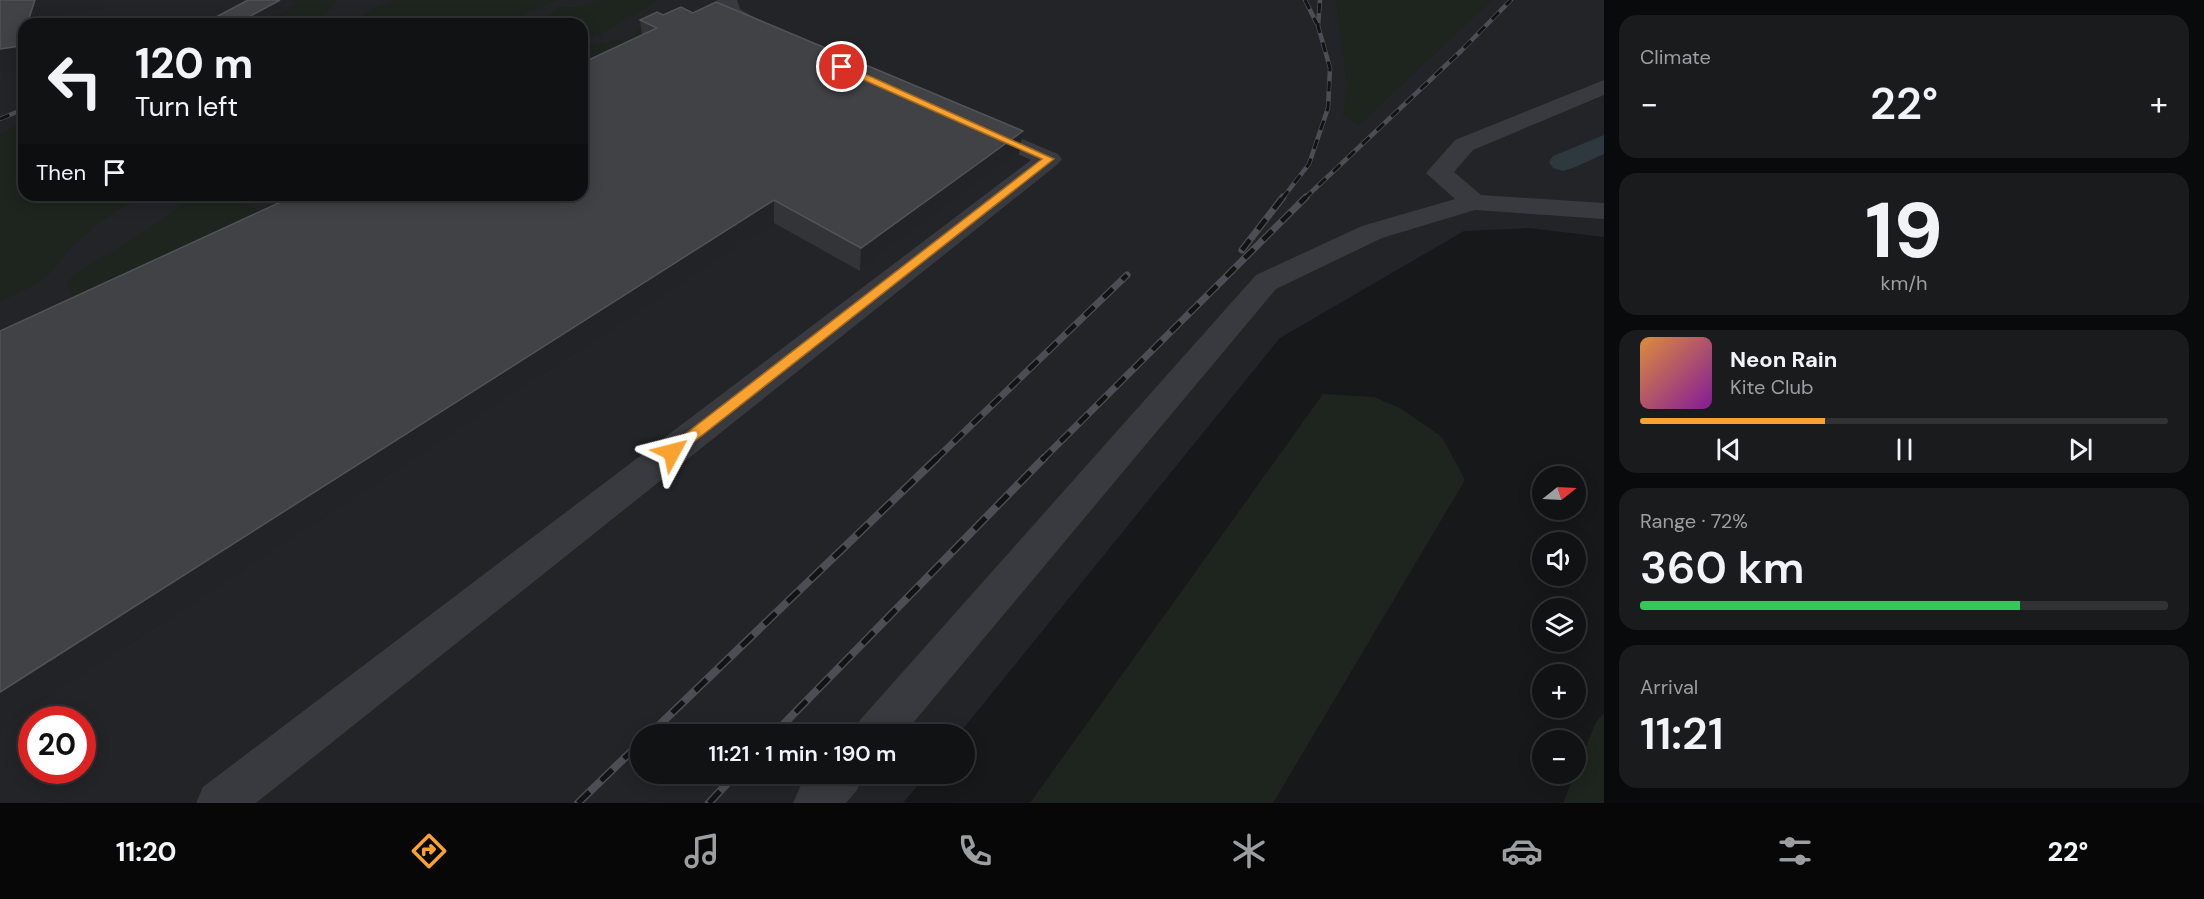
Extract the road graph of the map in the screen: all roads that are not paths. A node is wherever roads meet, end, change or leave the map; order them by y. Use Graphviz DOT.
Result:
graph roads {
  1 [pos="727,0"];
  2 [pos="791,44"];
  3 [pos="1604,87"];
  4 [pos="952,116"];
  5 [pos="1474,202"];
  6 [pos="1604,211"];
  7 [pos="884,724"];
  8 [pos="832,784"];
  9 [pos="219,803"];
  10 [pos="816,803"];
  1 -- 2 [label="lane"];
  3 -- 5 [label="lane"];
  4 -- 9 [label="lane"];
  5 -- 6 [label="lane"];
  5 -- 7 [label="lane"];
  8 -- 10 [label="lane"];
}
